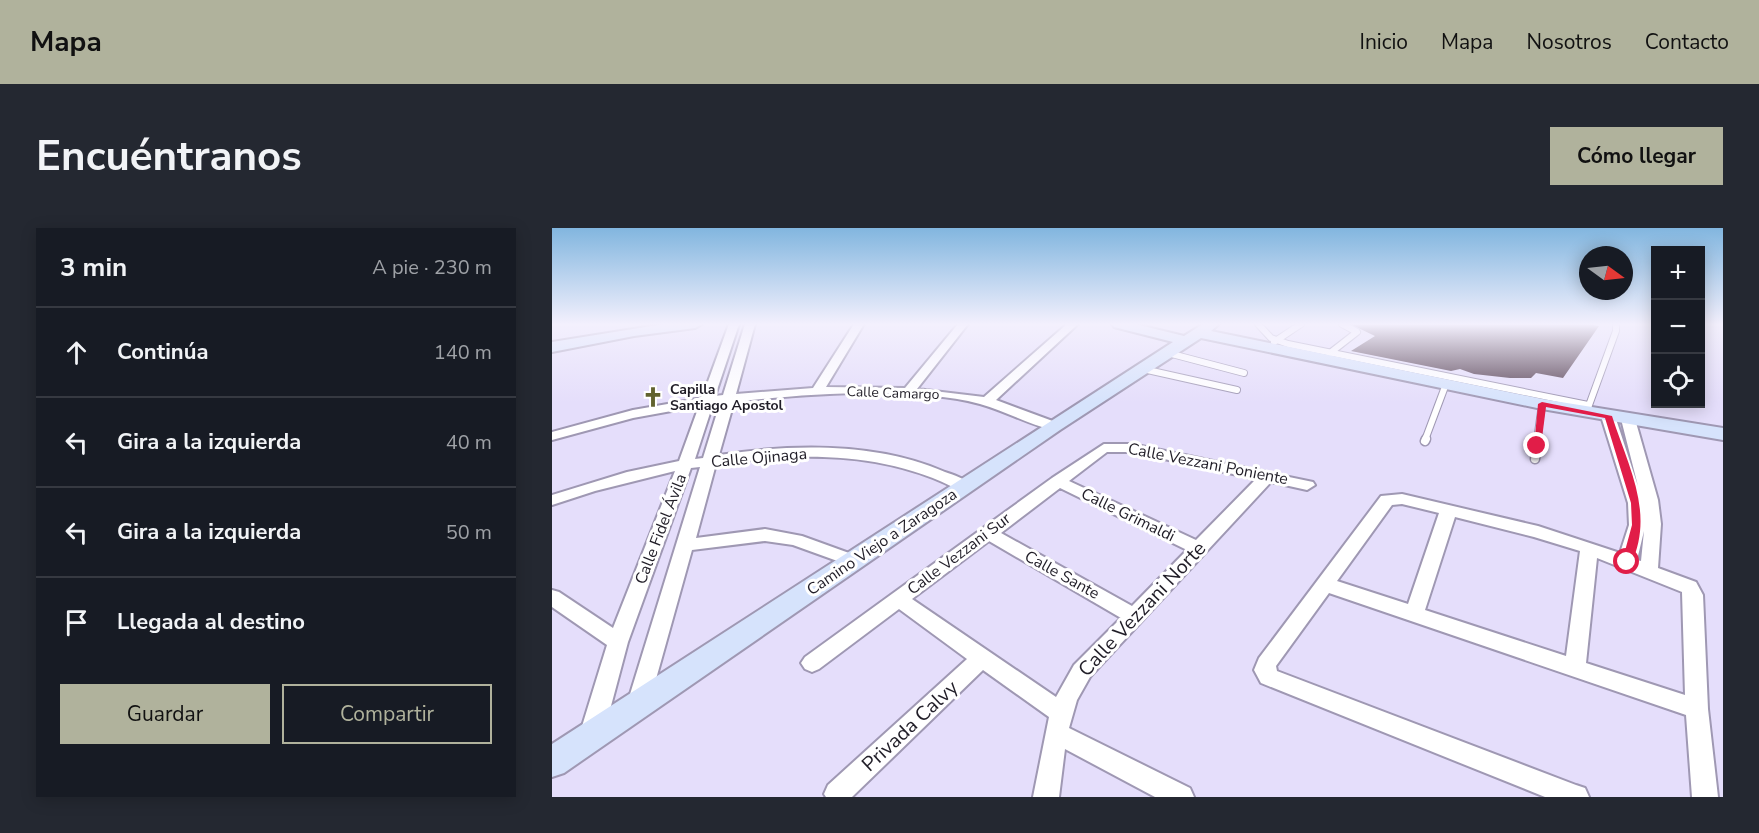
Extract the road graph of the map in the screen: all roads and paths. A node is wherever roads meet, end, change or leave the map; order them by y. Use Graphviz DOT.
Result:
graph roads {
  1 [pos="725,351"];
  2 [pos="742,351"];
  3 [pos="842,351"];
  4 [pos="942,351"];
  5 [pos="1043,351"];
  6 [pos="1172,351"];
  7 [pos="1211,351"];
  8 [pos="1301,351"];
  9 [pos="1314,351"];
  10 [pos="1333,351"];
  11 [pos="1609,351"];
  12 [pos="1330,353"];
  13 [pos="1143,369"];
  14 [pos="1244,373"];
  15 [pos="1446,384"];
  16 [pos="1237,390"];
  17 [pos="817,391"];
  18 [pos="908,392"];
  19 [pos="728,399"];
  20 [pos="707,402"];
  21 [pos="986,402"];
  22 [pos="1542,404"];
  23 [pos="1588,409"];
  24 [pos="1608,416"];
  25 [pos="1628,419"];
  26 [pos="1053,426"];
  27 [pos="1723,434"];
  28 [pos="552,436"];
  29 [pos="1425,441"];
  30 [pos="1108,447"];
  31 [pos="1535,459"];
  32 [pos="707,462"];
  33 [pos="686,465"];
  34 [pos="1268,476"];
  35 [pos="1057,481"];
  36 [pos="1307,485"];
  37 [pos="965,487"];
  38 [pos="552,500"];
  39 [pos="1448,512"];
  40 [pos="988,533"];
  41 [pos="686,545"];
  42 [pos="1588,548"];
  43 [pos="1199,549"];
  44 [pos="854,561"];
  45 [pos="1627,562"];
  46 [pos="1649,570"];
  47 [pos="1324,584"];
  48 [pos="552,597"];
  49 [pos="898,599"];
  50 [pos="1414,615"];
  51 [pos="1136,617"];
  52 [pos="618,642"];
  53 [pos="982,658"];
  54 [pos="812,663"];
  55 [pos="1575,668"];
  56 [pos="638,704"];
  57 [pos="1698,709"];
  58 [pos="1058,723"];
  59 [pos="591,736"];
  60 [pos="552,762"];
  61 [pos="837,794"];
  62 [pos="1046,797"];
  63 [pos="1181,797"];
  64 [pos="1576,797"];
  65 [pos="1705,797"];
  1 -- 20 [label="street, Calle Fidel Ávila"];
  2 -- 19 [label="street, Calle Fidel Ávila"];
  3 -- 17 [label="street"];
  4 -- 18 [label="street"];
  5 -- 21 [label="street"];
  6 -- 13 [label="street, Camino Viejo a Zaragoza"];
  7 -- 14 [label="lane"];
  8 -- 15 [label="street"];
  9 -- 12 [label="lane"];
  10 -- 12 [label="lane"];
  11 -- 23 [label="lane"];
  12 -- 23 [label="lane"];
  13 -- 16 [label="lane"];
  13 -- 26 [label="street, Camino Viejo a Zaragoza"];
  15 -- 22 [label="street"];
  15 -- 29 [label="lane"];
  17 -- 18 [label="street, Calle Camargo"];
  17 -- 19 [label="street, Calle Camargo"];
  18 -- 21 [label="street, Calle Camargo"];
  19 -- 20 [label="street, Calle Camargo"];
  19 -- 32 [label="street, Calle Fidel Ávila"];
  20 -- 28 [label="street"];
  20 -- 33 [label="street, Calle Fidel Ávila"];
  21 -- 26 [label="street, Calle Camargo"];
  22 -- 23 [label="street"];
  22 -- 31 [label="lane"];
  23 -- 24 [label="street"];
  24 -- 25 [label="street"];
  24 -- 45 [label="street"];
  25 -- 27 [label="street"];
  25 -- 46 [label="street"];
  26 -- 37 [label="street, Camino Viejo a Zaragoza"];
  30 -- 34 [label="street, Calle Vezzani Poniente"];
  30 -- 35 [label="street, Calle Vezzani Sur"];
  32 -- 33 [label="street, Calle Ojinaga"];
  32 -- 37 [label="street, Calle Ojinaga"];
  32 -- 41 [label="street, Calle Fidel Ávila"];
  33 -- 38 [label="street, Calle Ojinaga"];
  33 -- 52 [label="street, Calle Fidel Ávila"];
  34 -- 36 [label="street, Calle Vezzani Poniente"];
  34 -- 43 [label="street, Calle Vezzani Norte"];
  35 -- 40 [label="street, Calle Vezzani Sur"];
  35 -- 43 [label="street, Calle Grimaldi"];
  37 -- 44 [label="street, Camino Viejo a Zaragoza"];
  39 -- 42 [label="street"];
  39 -- 47 [label="street"];
  39 -- 50 [label="street"];
  40 -- 49 [label="street, Calle Vezzani Sur"];
  40 -- 51 [label="street, Calle Sante"];
  41 -- 44 [label="street"];
  41 -- 56 [label="street, Calle Fidel Ávila"];
  42 -- 45 [label="street"];
  42 -- 55 [label="street"];
  43 -- 51 [label="street, Calle Vezzani Norte"];
  44 -- 56 [label="street, Camino Viejo a Zaragoza"];
  45 -- 46 [label="street"];
  46 -- 57 [label="street"];
  47 -- 50 [label="street"];
  47 -- 64 [label="street"];
  48 -- 52 [label="street"];
  49 -- 53 [label="street"];
  49 -- 54 [label="street, Calle Vezzani Sur"];
  50 -- 55 [label="street"];
  51 -- 58 [label="street, Calle Vezzani Norte"];
  52 -- 59 [label="street, Calle Fidel Ávila"];
  53 -- 58 [label="street"];
  53 -- 61 [label="street, Privada Calvy"];
  55 -- 57 [label="street"];
  56 -- 59 [label="street, Camino Viejo a Zaragoza"];
  57 -- 65 [label="street"];
  58 -- 62 [label="street, Calle Vezzani Norte"];
  58 -- 63 [label="street"];
  59 -- 60 [label="street, Camino Viejo a Zaragoza"];
}
